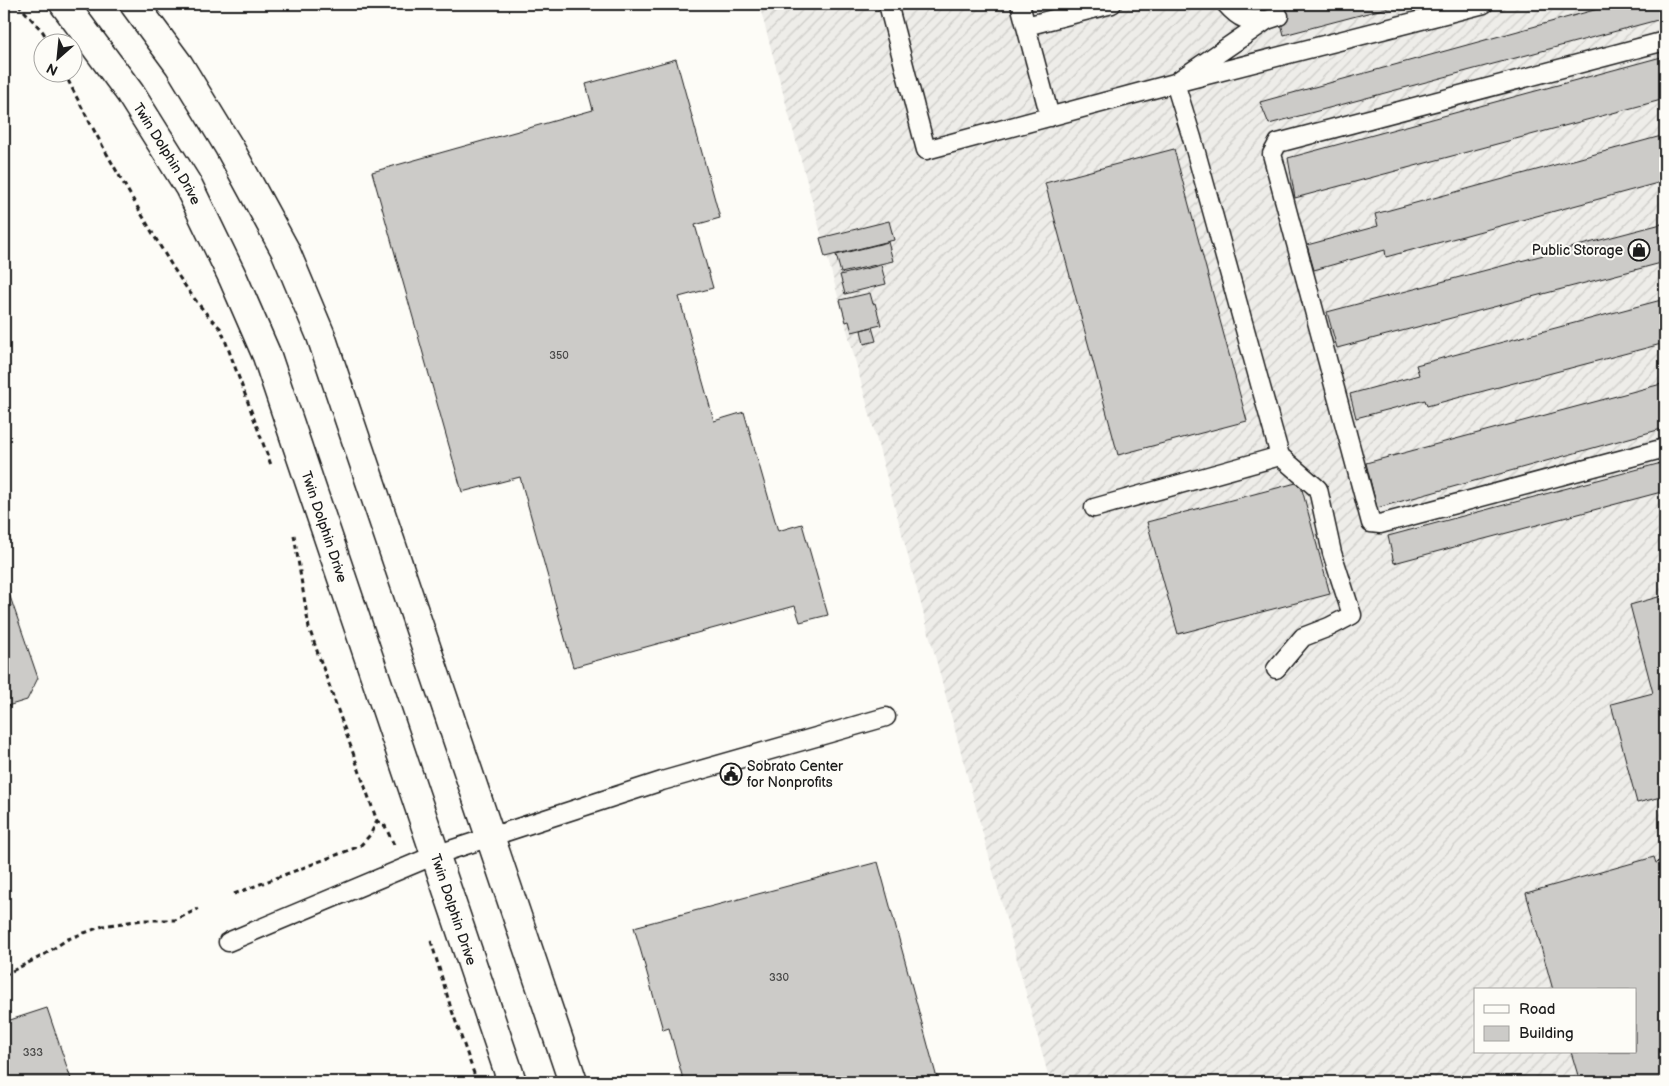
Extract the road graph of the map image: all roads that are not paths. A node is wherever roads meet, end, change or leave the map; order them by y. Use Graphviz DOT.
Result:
graph roads {
  1 [pos="64,4"];
  2 [pos="134,4"];
  3 [pos="888,4"];
  4 [pos="902,4"];
  5 [pos="1020,4"];
  6 [pos="1112,4"];
  7 [pos="1226,4"];
  8 [pos="1484,4"];
  9 [pos="1026,26"];
  10 [pos="896,28"];
  11 [pos="1665,42"];
  12 [pos="1175,83"];
  13 [pos="1050,117"];
  14 [pos="1665,448"];
  15 [pos="1280,456"];
  16 [pos="1094,508"];
  17 [pos="1276,669"];
  18 [pos="886,717"];
  19 [pos="490,837"];
  20 [pos="435,855"];
  21 [pos="228,942"];
  22 [pos="512,1082"];
  23 [pos="573,1082"];
  1 -- 20 [label="main road, Twin Dolphin Drive"];
  2 -- 19 [label="main road"];
  3 -- 10 [label="lane"];
  4 -- 10 [label="lane"];
  5 -- 9 [label="lane"];
  6 -- 9 [label="lane"];
  7 -- 12 [label="lane"];
  8 -- 12 [label="lane"];
  9 -- 13 [label="lane"];
  10 -- 13 [label="lane"];
  11 -- 14 [label="lane"];
  12 -- 13 [label="lane"];
  12 -- 15 [label="lane"];
  15 -- 16 [label="lane"];
  15 -- 17 [label="lane"];
  18 -- 19 [label="lane"];
  19 -- 20 [label="lane"];
  19 -- 23 [label="main road"];
  20 -- 21 [label="lane"];
  20 -- 22 [label="main road, Twin Dolphin Drive"];
}
